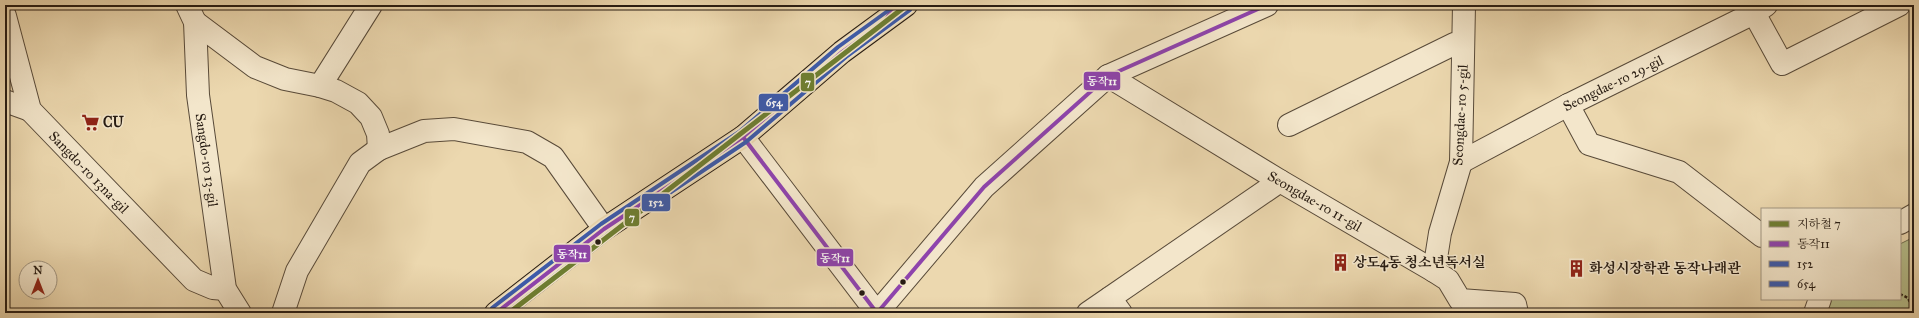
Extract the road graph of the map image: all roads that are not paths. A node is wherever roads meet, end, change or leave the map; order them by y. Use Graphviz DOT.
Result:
graph roads {
  1 [pos="371,5"];
  2 [pos="906,5"];
  3 [pos="1267,5"];
  4 [pos="1464,5"];
  5 [pos="1899,5"];
  6 [pos="1760,9"];
  7 [pos="193,11"];
  8 [pos="890,13"];
  9 [pos="5,16"];
  10 [pos="1463,44"];
  11 [pos="1108,76"];
  12 [pos="320,86"];
  13 [pos="5,101"];
  14 [pos="1568,105"];
  15 [pos="30,110"];
  16 [pos="1289,125"];
  17 [pos="744,137"];
  18 [pos="379,149"];
  19 [pos="1461,162"];
  20 [pos="1280,181"];
  21 [pos="1914,215"];
  22 [pos="1901,222"];
  23 [pos="604,229"];
  24 [pos="1761,235"];
  25 [pos="1434,271"];
  26 [pos="225,289"];
  27 [pos="1820,300"];
  28 [pos="1116,305"];
  29 [pos="1461,307"];
  30 [pos="240,313"];
  31 [pos="283,313"];
  32 [pos="496,313"];
  33 [pos="878,313"];
  34 [pos="1088,313"];
  35 [pos="1517,313"];
  36 [pos="1815,313"];
  1 -- 12 [label="street"];
  2 -- 8 [label="main road"];
  3 -- 11 [label="street"];
  4 -- 10 [label="street, Seongdae-ro 5-gil"];
  5 -- 6 [label="street"];
  6 -- 14 [label="street, Seongdae-ro 29-gil"];
  7 -- 12 [label="street"];
  7 -- 26 [label="street, Sangdo-ro 13-gil"];
  8 -- 17 [label="main road"];
  9 -- 15 [label="street, Sangdo-ro 13na-gil"];
  10 -- 16 [label="street"];
  10 -- 19 [label="street, Seongdae-ro 5-gil"];
  11 -- 20 [label="street, Seongdae-ro 11-gil"];
  11 -- 33 [label="street"];
  12 -- 18 [label="street"];
  13 -- 15 [label="street"];
  14 -- 19 [label="street, Seongdae-ro 29-gil"];
  14 -- 24 [label="street"];
  15 -- 26 [label="street, Sangdo-ro 13na-gil"];
  17 -- 23 [label="main road"];
  17 -- 33 [label="street"];
  18 -- 23 [label="street"];
  18 -- 31 [label="street"];
  19 -- 25 [label="street, Seongdae-ro 5-gil"];
  20 -- 25 [label="street, Seongdae-ro 11-gil"];
  20 -- 28 [label="street"];
  21 -- 22 [label="street"];
  23 -- 32 [label="main road"];
  25 -- 29 [label="street, Seongdae-ro 11-gil"];
  26 -- 30 [label="street, Sangdo-ro 13-gil"];
  27 -- 36 [label="street"];
  28 -- 34 [label="street"];
  29 -- 35 [label="street, Seongdae-ro 11-gil"];
}
